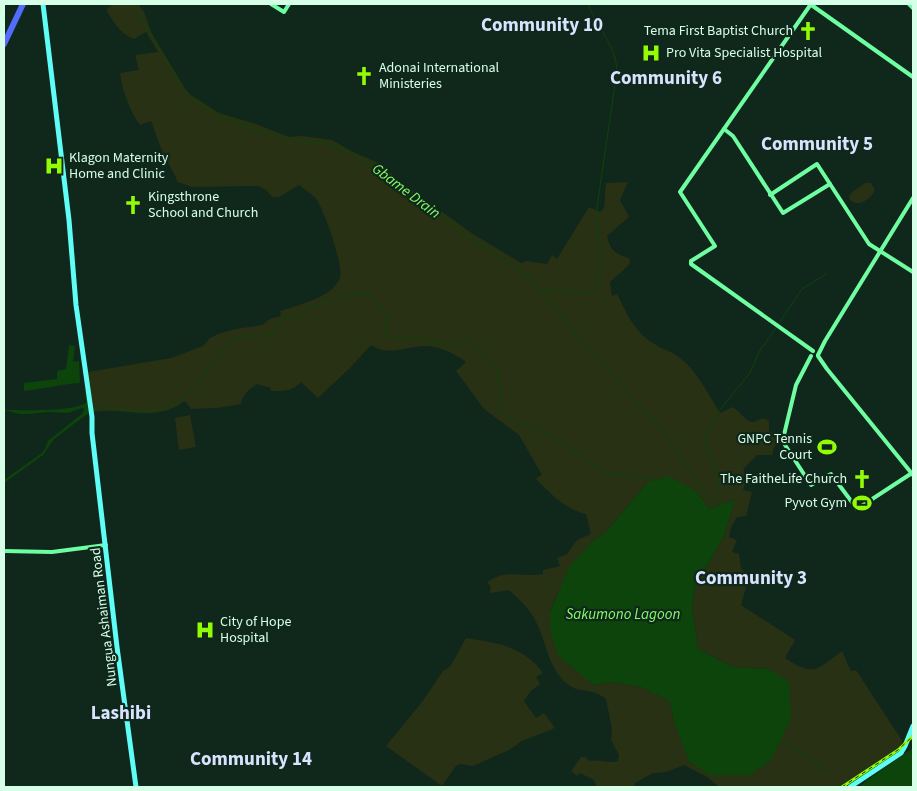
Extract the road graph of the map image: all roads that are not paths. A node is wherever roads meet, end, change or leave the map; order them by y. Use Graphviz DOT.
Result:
graph roads {
  1 [pos="18,4"];
  2 [pos="23,4"];
  3 [pos="44,4"];
  4 [pos="272,4"];
  5 [pos="289,4"];
  6 [pos="909,4"];
  7 [pos="811,6"];
  8 [pos="913,8"];
  9 [pos="4,35"];
  10 [pos="4,44"];
  11 [pos="913,78"];
  12 [pos="726,128"];
  13 [pos="830,184"];
  14 [pos="770,195"];
  15 [pos="913,198"];
  16 [pos="866,239"];
  17 [pos="864,246"];
  18 [pos="870,246"];
  19 [pos="877,251"];
  20 [pos="913,270"];
  21 [pos="814,355"];
  22 [pos="913,474"];
  23 [pos="106,545"];
  24 [pos="4,551"];
  25 [pos="913,726"];
  26 [pos="137,787"];
  27 [pos="849,787"];
  1 -- 9 [label="highway"];
  2 -- 10 [label="highway"];
  3 -- 23 [label="main road, Nungua Ashaiman Road"];
  4 -- 5 [label="street"];
  6 -- 8 [label="street"];
  7 -- 11 [label="street"];
  7 -- 12 [label="street"];
  12 -- 14 [label="street"];
  12 -- 21 [label="street"];
  13 -- 14 [label="street"];
  13 -- 14 [label="street"];
  13 -- 16 [label="street"];
  15 -- 19 [label="street"];
  16 -- 18 [label="street"];
  16 -- 19 [label="street"];
  17 -- 18 [label="street"];
  18 -- 19 [label="street"];
  19 -- 20 [label="street"];
  19 -- 21 [label="street"];
  21 -- 22 [label="street"];
  21 -- 22 [label="street"];
  23 -- 24 [label="street"];
  23 -- 26 [label="main road, Nungua Ashaiman Road"];
  25 -- 27 [label="main road"];
}
